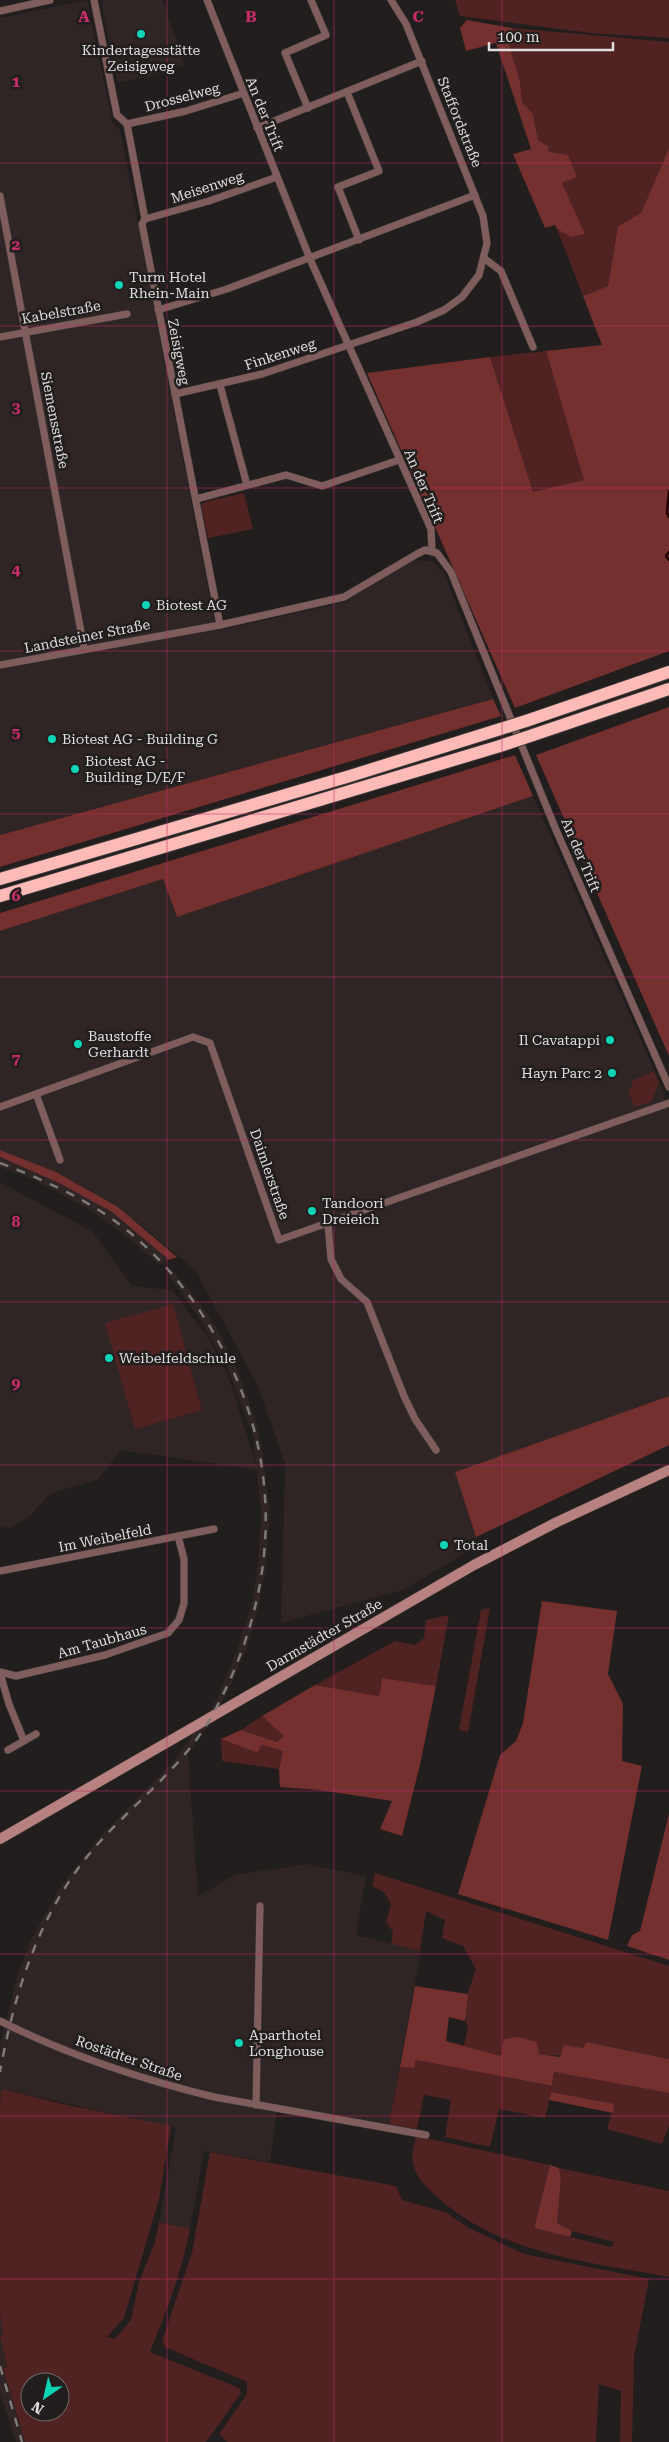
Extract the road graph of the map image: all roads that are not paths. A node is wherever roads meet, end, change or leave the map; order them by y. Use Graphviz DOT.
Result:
graph roads {
  1 [pos="50,0"];
  2 [pos="94,0"];
  3 [pos="207,0"];
  4 [pos="311,0"];
  5 [pos="391,0"];
  6 [pos="28,2"];
  7 [pos="0,11"];
  8 [pos="422,61"];
  9 [pos="348,92"];
  10 [pos="244,93"];
  11 [pos="308,108"];
  12 [pos="127,124"];
  13 [pos="258,128"];
  14 [pos="277,177"];
  15 [pos="475,195"];
  16 [pos="0,196"];
  17 [pos="145,219"];
  18 [pos="359,240"];
  19 [pos="310,259"];
  20 [pos="484,259"];
  21 [pos="158,310"];
  22 [pos="126,314"];
  23 [pos="26,331"];
  24 [pos="0,336"];
  25 [pos="348,344"];
  26 [pos="533,347"];
  27 [pos="220,385"];
  28 [pos="175,394"];
  29 [pos="400,460"];
  30 [pos="246,485"];
  31 [pos="196,499"];
  32 [pos="432,551"];
  33 [pos="220,625"];
  34 [pos="84,648"];
  35 [pos="0,665"];
  36 [pos="669,672"];
  37 [pos="669,689"];
  38 [pos="0,879"];
  39 [pos="0,896"];
  40 [pos="669,1087"];
  41 [pos="36,1094"];
  42 [pos="669,1103"];
  43 [pos="0,1107"];
  44 [pos="60,1160"];
  45 [pos="328,1224"];
  46 [pos="436,1450"];
  47 [pos="669,1470"];
  48 [pos="214,1529"];
  49 [pos="178,1536"];
  50 [pos="0,1571"];
  51 [pos="0,1672"];
  52 [pos="36,1734"];
  53 [pos="24,1741"];
  54 [pos="8,1750"];
  55 [pos="0,1839"];
  56 [pos="260,1906"];
  57 [pos="0,2021"];
  58 [pos="256,2105"];
  59 [pos="426,2135"];
  1 -- 6 [label="street"];
  2 -- 12 [label="street, Zeisigweg"];
  3 -- 10 [label="street, An der Trift"];
  4 -- 11 [label="street"];
  5 -- 8 [label="street, Staffordstraße"];
  6 -- 7 [label="street"];
  8 -- 9 [label="street"];
  8 -- 15 [label="street, Staffordstraße"];
  9 -- 11 [label="street"];
  9 -- 18 [label="street"];
  10 -- 12 [label="street, Drosselweg"];
  10 -- 13 [label="street, An der Trift"];
  11 -- 13 [label="street"];
  12 -- 17 [label="street, Zeisigweg"];
  13 -- 14 [label="street, An der Trift"];
  14 -- 17 [label="street, Meisenweg"];
  14 -- 19 [label="street, An der Trift"];
  15 -- 18 [label="street"];
  15 -- 20 [label="street, Staffordstraße"];
  16 -- 23 [label="street, Siemensstraße"];
  17 -- 21 [label="street, Zeisigweg"];
  18 -- 19 [label="street"];
  19 -- 21 [label="street"];
  19 -- 25 [label="street, An der Trift"];
  20 -- 25 [label="street, Staffordstraße"];
  20 -- 26 [label="street"];
  21 -- 28 [label="street, Zeisigweg"];
  22 -- 23 [label="street, Kabelstraße"];
  23 -- 24 [label="street, Kabelstraße"];
  23 -- 34 [label="street, Siemensstraße"];
  25 -- 27 [label="street, Finkenweg"];
  25 -- 29 [label="street, An der Trift"];
  27 -- 28 [label="street, Finkenweg"];
  27 -- 30 [label="street"];
  28 -- 31 [label="street, Zeisigweg"];
  29 -- 30 [label="street"];
  29 -- 32 [label="street, An der Trift"];
  30 -- 31 [label="street"];
  31 -- 33 [label="street, Zeisigweg"];
  32 -- 33 [label="street, Landsteiner Straße"];
  32 -- 40 [label="street, An der Trift"];
  33 -- 34 [label="street, Landsteiner Straße"];
  34 -- 35 [label="street, Landsteiner Straße"];
  36 -- 38 [label="highway, bridge"];
  37 -- 39 [label="highway, bridge"];
  41 -- 43 [label="street, Daimlerstraße"];
  41 -- 44 [label="street"];
  41 -- 45 [label="street, Daimlerstraße"];
  42 -- 45 [label="street, Daimlerstraße"];
  45 -- 46 [label="street"];
  47 -- 55 [label="main road, Darmstädter Straße"];
  48 -- 49 [label="street, Im Weibelfeld"];
  49 -- 50 [label="street, Im Weibelfeld"];
  49 -- 51 [label="street, Am Taubhaus"];
  51 -- 53 [label="street"];
  52 -- 53 [label="street"];
  53 -- 54 [label="street"];
  56 -- 58 [label="street"];
  57 -- 58 [label="street, Rostädter Straße"];
  58 -- 59 [label="street, Rostädter Straße"];
}
